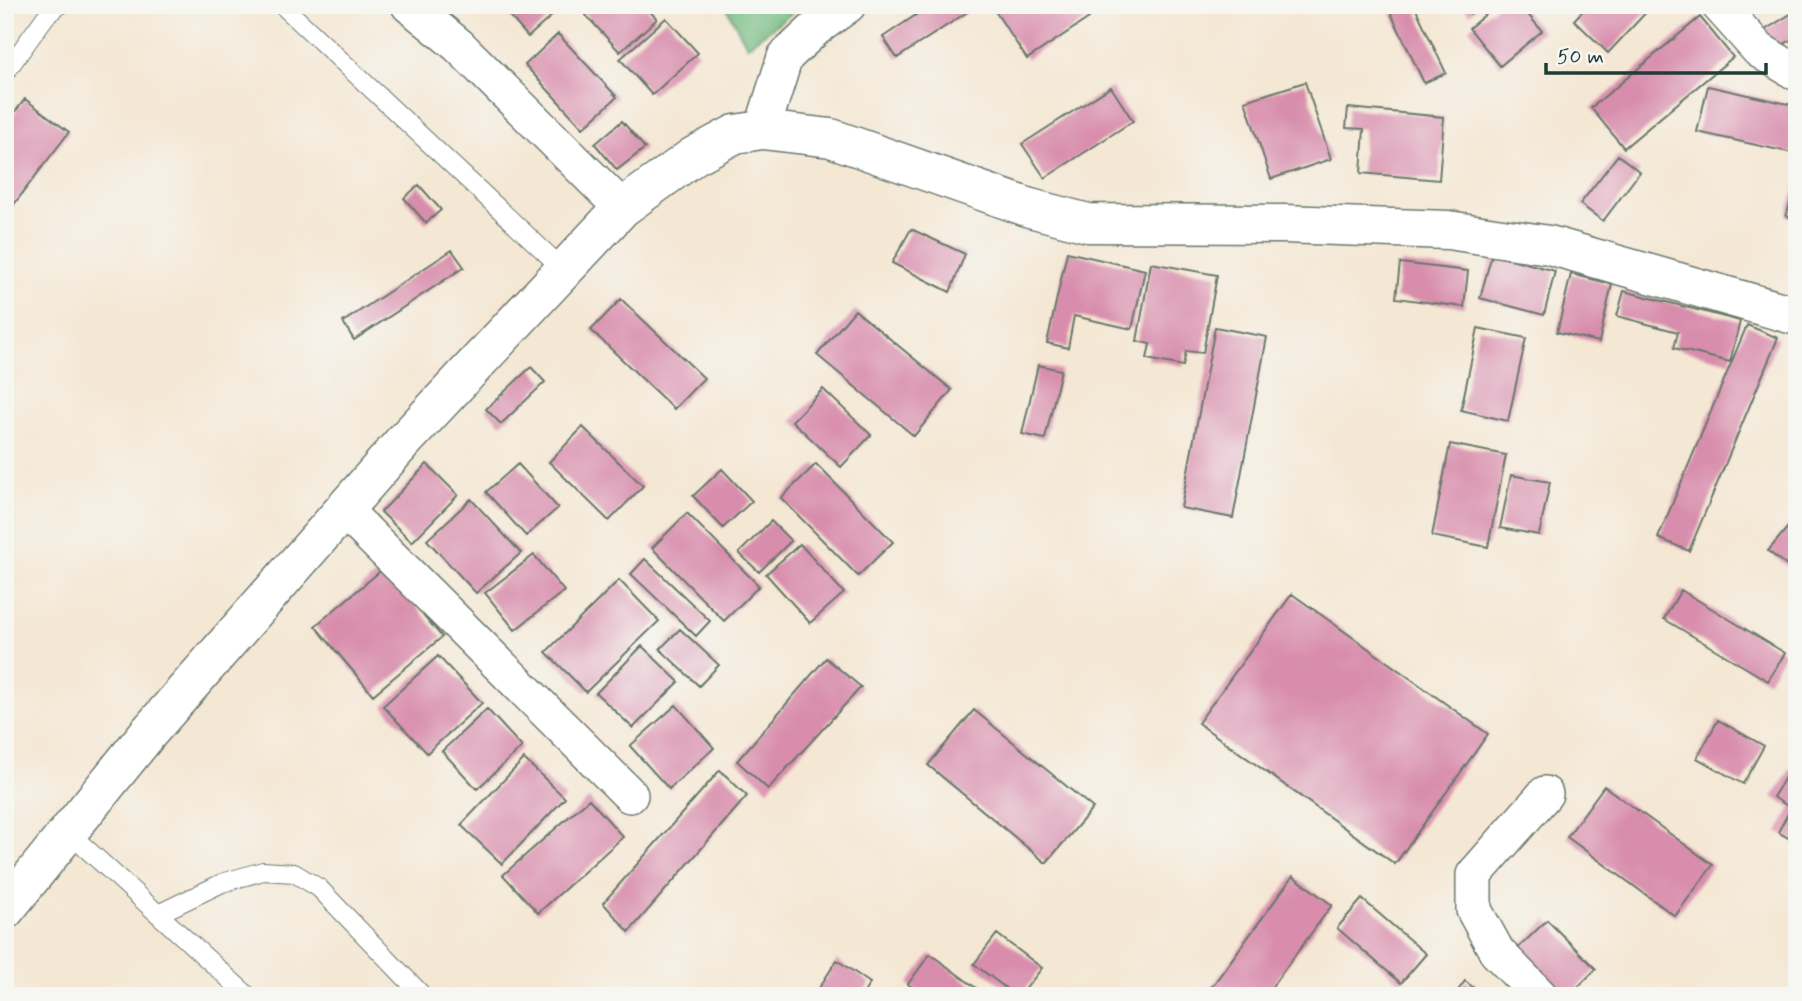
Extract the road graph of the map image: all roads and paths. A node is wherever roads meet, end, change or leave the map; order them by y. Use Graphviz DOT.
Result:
graph roads {
  1 [pos="59,5"];
  2 [pos="282,5"];
  3 [pos="409,5"];
  4 [pos="848,5"];
  5 [pos="1719,5"];
  6 [pos="5,73"];
  7 [pos="1797,73"];
  8 [pos="762,130"];
  9 [pos="622,208"];
  10 [pos="564,270"];
  11 [pos="1797,316"];
  12 [pos="345,511"];
  13 [pos="1545,794"];
  14 [pos="630,795"];
  15 [pos="69,833"];
  16 [pos="5,910"];
  17 [pos="158,914"];
  18 [pos="248,996"];
  19 [pos="424,996"];
  20 [pos="1540,996"];
  1 -- 6 [label="lane"];
  2 -- 10 [label="lane"];
  3 -- 9 [label="street"];
  4 -- 8 [label="street"];
  5 -- 7 [label="street"];
  8 -- 9 [label="street"];
  8 -- 11 [label="street"];
  9 -- 10 [label="street"];
  10 -- 12 [label="street"];
  12 -- 14 [label="street"];
  12 -- 15 [label="street"];
  13 -- 20 [label="street"];
  15 -- 16 [label="street"];
  15 -- 17 [label="lane"];
  17 -- 18 [label="lane"];
  17 -- 19 [label="lane"];
}
